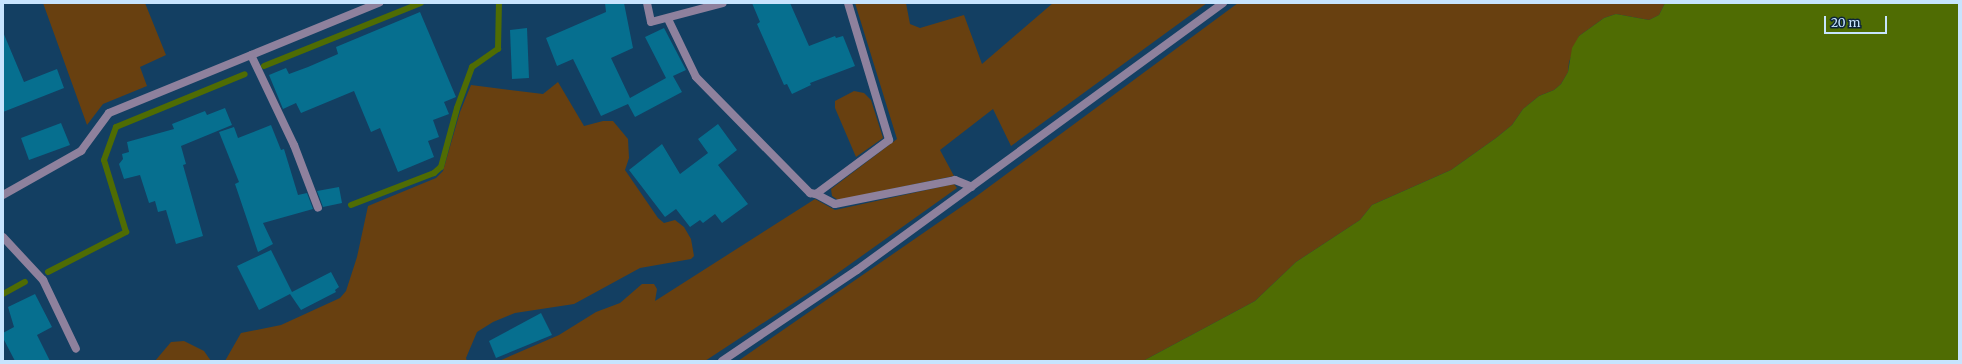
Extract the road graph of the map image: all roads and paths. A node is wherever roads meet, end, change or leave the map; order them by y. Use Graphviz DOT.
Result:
graph roads {
  1 [pos="379,3"];
  2 [pos="647,3"];
  3 [pos="723,3"];
  4 [pos="848,3"];
  5 [pos="1222,3"];
  6 [pos="668,19"];
  7 [pos="251,55"];
  8 [pos="972,187"];
  9 [pos="816,194"];
  10 [pos="3,195"];
  11 [pos="318,208"];
  12 [pos="3,237"];
  13 [pos="76,349"];
  14 [pos="722,361"];
  1 -- 7 [label="street"];
  2 -- 6 [label="street"];
  3 -- 6 [label="street"];
  4 -- 9 [label="street"];
  5 -- 8 [label="street"];
  6 -- 9 [label="street"];
  7 -- 10 [label="street"];
  7 -- 11 [label="street"];
  8 -- 9 [label="street"];
  8 -- 14 [label="street"];
  12 -- 13 [label="street"];
}
